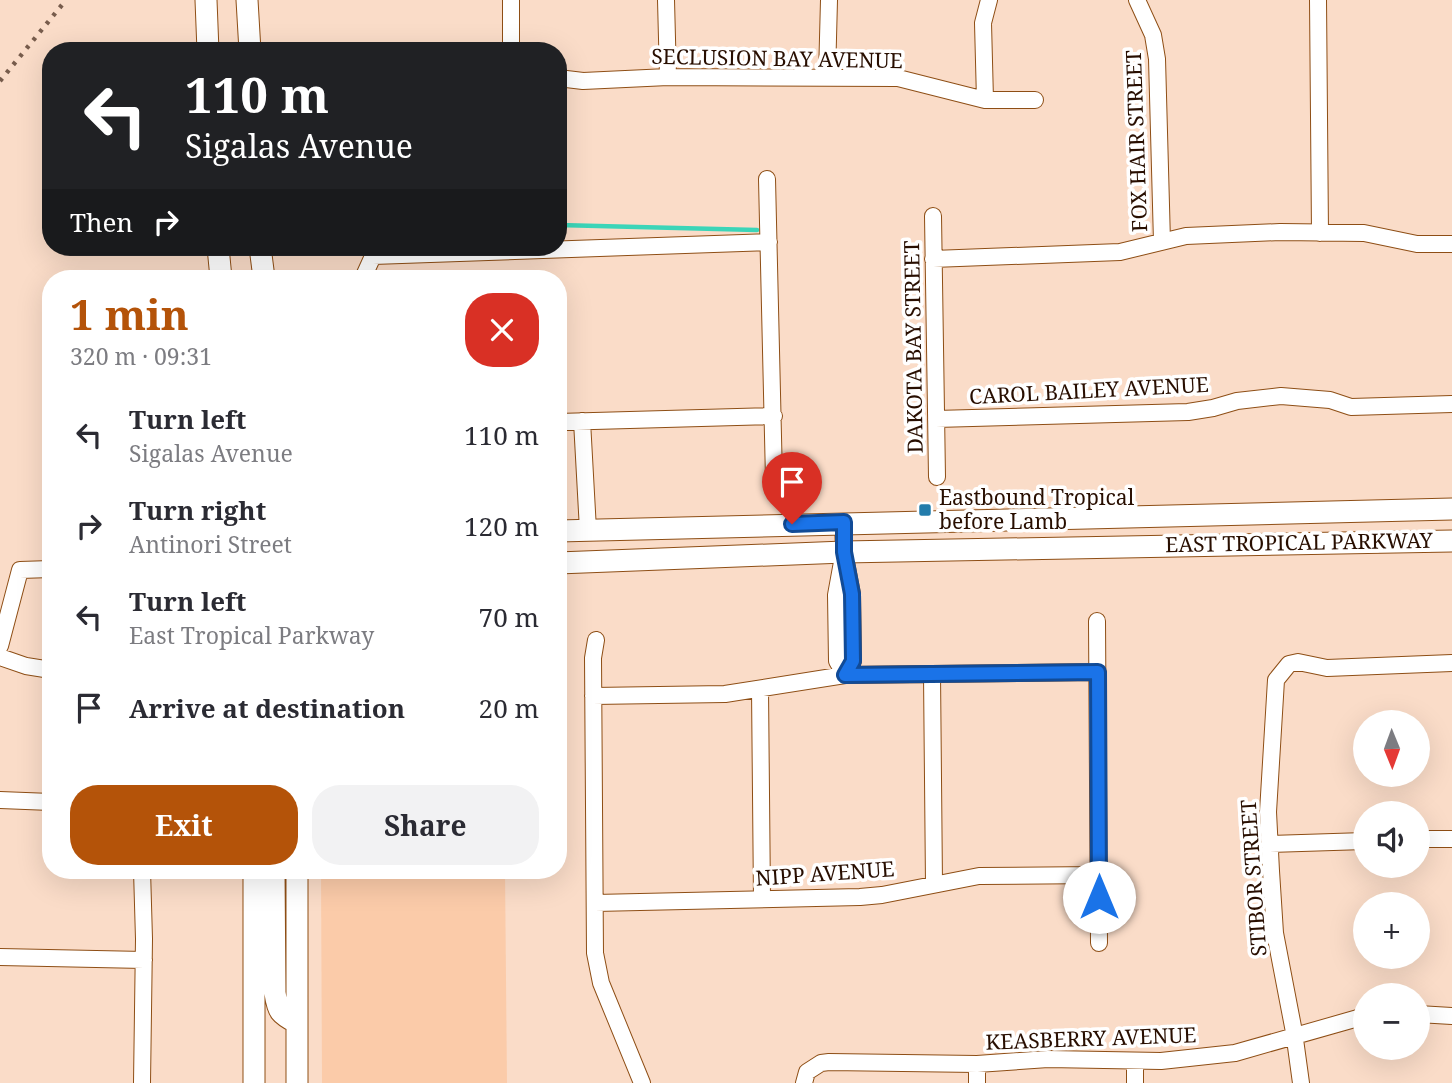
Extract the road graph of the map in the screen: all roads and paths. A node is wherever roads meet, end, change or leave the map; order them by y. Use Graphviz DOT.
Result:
graph roads {
  1 [pos="206,0"];
  2 [pos="247,0"];
  3 [pos="511,0"];
  4 [pos="666,0"];
  5 [pos="829,0"];
  6 [pos="989,0"];
  7 [pos="1137,0"];
  8 [pos="1318,0"];
  9 [pos="208,42"];
  10 [pos="249,42"];
  11 [pos="511,42"];
  12 [pos="827,76"];
  13 [pos="668,77"];
  14 [pos="567,79"];
  15 [pos="985,100"];
  16 [pos="1035,100"];
  17 [pos="767,179"];
  18 [pos="933,216"];
  19 [pos="1320,233"];
  20 [pos="1162,242"];
  21 [pos="769,243"];
  22 [pos="1452,244"];
  23 [pos="567,250"];
  24 [pos="401,256"];
  25 [pos="933,259"];
  26 [pos="367,270"];
  27 [pos="1452,404"];
  28 [pos="774,416"];
  29 [pos="936,419"];
  30 [pos="582,421"];
  31 [pos="567,422"];
  32 [pos="937,477"];
  33 [pos="774,479"];
  34 [pos="1452,509"];
  35 [pos="844,522"];
  36 [pos="588,530"];
  37 [pos="567,531"];
  38 [pos="1452,541"];
  39 [pos="844,552"];
  40 [pos="567,563"];
  41 [pos="42,569"];
  42 [pos="1097,621"];
  43 [pos="596,640"];
  44 [pos="0,646"];
  45 [pos="0,657"];
  46 [pos="1452,663"];
  47 [pos="42,669"];
  48 [pos="1098,672"];
  49 [pos="932,674"];
  50 [pos="845,675"];
  51 [pos="760,689"];
  52 [pos="593,696"];
  53 [pos="0,800"];
  54 [pos="42,802"];
  55 [pos="1430,839"];
  56 [pos="1452,839"];
  57 [pos="1353,841"];
  58 [pos="1269,844"];
  59 [pos="1099,874"];
  60 [pos="142,879"];
  61 [pos="254,879"];
  62 [pos="274,879"];
  63 [pos="297,879"];
  64 [pos="934,884"];
  65 [pos="762,899"];
  66 [pos="595,903"];
  67 [pos="1099,943"];
  68 [pos="0,957"];
  69 [pos="144,960"];
  70 [pos="1430,1015"];
  71 [pos="1452,1016"];
  72 [pos="1353,1019"];
  73 [pos="297,1023"];
  74 [pos="1294,1035"];
  75 [pos="1135,1061"];
  76 [pos="977,1064"];
  77 [pos="142,1083"];
  78 [pos="254,1083"];
  79 [pos="297,1083"];
  80 [pos="642,1083"];
  81 [pos="804,1083"];
  82 [pos="977,1083"];
  83 [pos="1135,1083"];
  84 [pos="1301,1083"];
  1 -- 9 [label="main road"];
  2 -- 10 [label="main road"];
  3 -- 11 [label="street"];
  4 -- 13 [label="street"];
  5 -- 12 [label="street"];
  6 -- 15 [label="street"];
  7 -- 20 [label="street, FOX HAIR STREET"];
  8 -- 19 [label="street"];
  12 -- 13 [label="street, SECLUSION BAY AVENUE"];
  12 -- 15 [label="street, SECLUSION BAY AVENUE"];
  13 -- 14 [label="street, SECLUSION BAY AVENUE"];
  15 -- 16 [label="street, SECLUSION BAY AVENUE"];
  17 -- 21 [label="street"];
  18 -- 25 [label="street, DAKOTA BAY STREET"];
  19 -- 20 [label="street"];
  19 -- 22 [label="street"];
  20 -- 25 [label="street"];
  21 -- 23 [label="street"];
  21 -- 28 [label="street"];
  24 -- 26 [label="street"];
  25 -- 29 [label="street, DAKOTA BAY STREET"];
  27 -- 29 [label="street, CAROL BAILEY AVENUE"];
  28 -- 30 [label="street"];
  28 -- 33 [label="street"];
  29 -- 32 [label="street, DAKOTA BAY STREET"];
  30 -- 31 [label="street"];
  30 -- 36 [label="street"];
  34 -- 35 [label="main road, EAST TROPICAL PARKWAY"];
  35 -- 36 [label="main road, EAST TROPICAL PARKWAY"];
  35 -- 39 [label="street"];
  36 -- 37 [label="main road, EAST TROPICAL PARKWAY"];
  38 -- 39 [label="main road, EAST TROPICAL PARKWAY"];
  39 -- 40 [label="main road, EAST TROPICAL PARKWAY"];
  39 -- 50 [label="street"];
  41 -- 44 [label="street"];
  42 -- 48 [label="street"];
  43 -- 52 [label="street"];
  45 -- 47 [label="street"];
  46 -- 58 [label="street, STIBOR STREET"];
  48 -- 49 [label="street"];
  48 -- 59 [label="street"];
  49 -- 50 [label="street"];
  49 -- 64 [label="street"];
  50 -- 51 [label="street"];
  51 -- 52 [label="street"];
  51 -- 65 [label="street"];
  52 -- 66 [label="street"];
  53 -- 54 [label="street"];
  55 -- 56 [label="street"];
  57 -- 58 [label="street"];
  58 -- 74 [label="street, STIBOR STREET"];
  59 -- 64 [label="street, NIPP AVENUE"];
  59 -- 67 [label="street"];
  60 -- 69 [label="street"];
  61 -- 78 [label="main road"];
  62 -- 73 [label="main road"];
  63 -- 73 [label="main road"];
  64 -- 65 [label="street, NIPP AVENUE"];
  65 -- 66 [label="street, NIPP AVENUE"];
  66 -- 80 [label="street"];
  68 -- 69 [label="street"];
  69 -- 77 [label="street"];
  70 -- 71 [label="street"];
  72 -- 74 [label="street, KEASBERRY AVENUE"];
  73 -- 79 [label="main road"];
  74 -- 75 [label="street, KEASBERRY AVENUE"];
  74 -- 84 [label="street, STIBOR STREET"];
  75 -- 76 [label="street, KEASBERRY AVENUE"];
  75 -- 83 [label="street"];
  76 -- 81 [label="street, KEASBERRY AVENUE"];
  76 -- 82 [label="street"];
}
